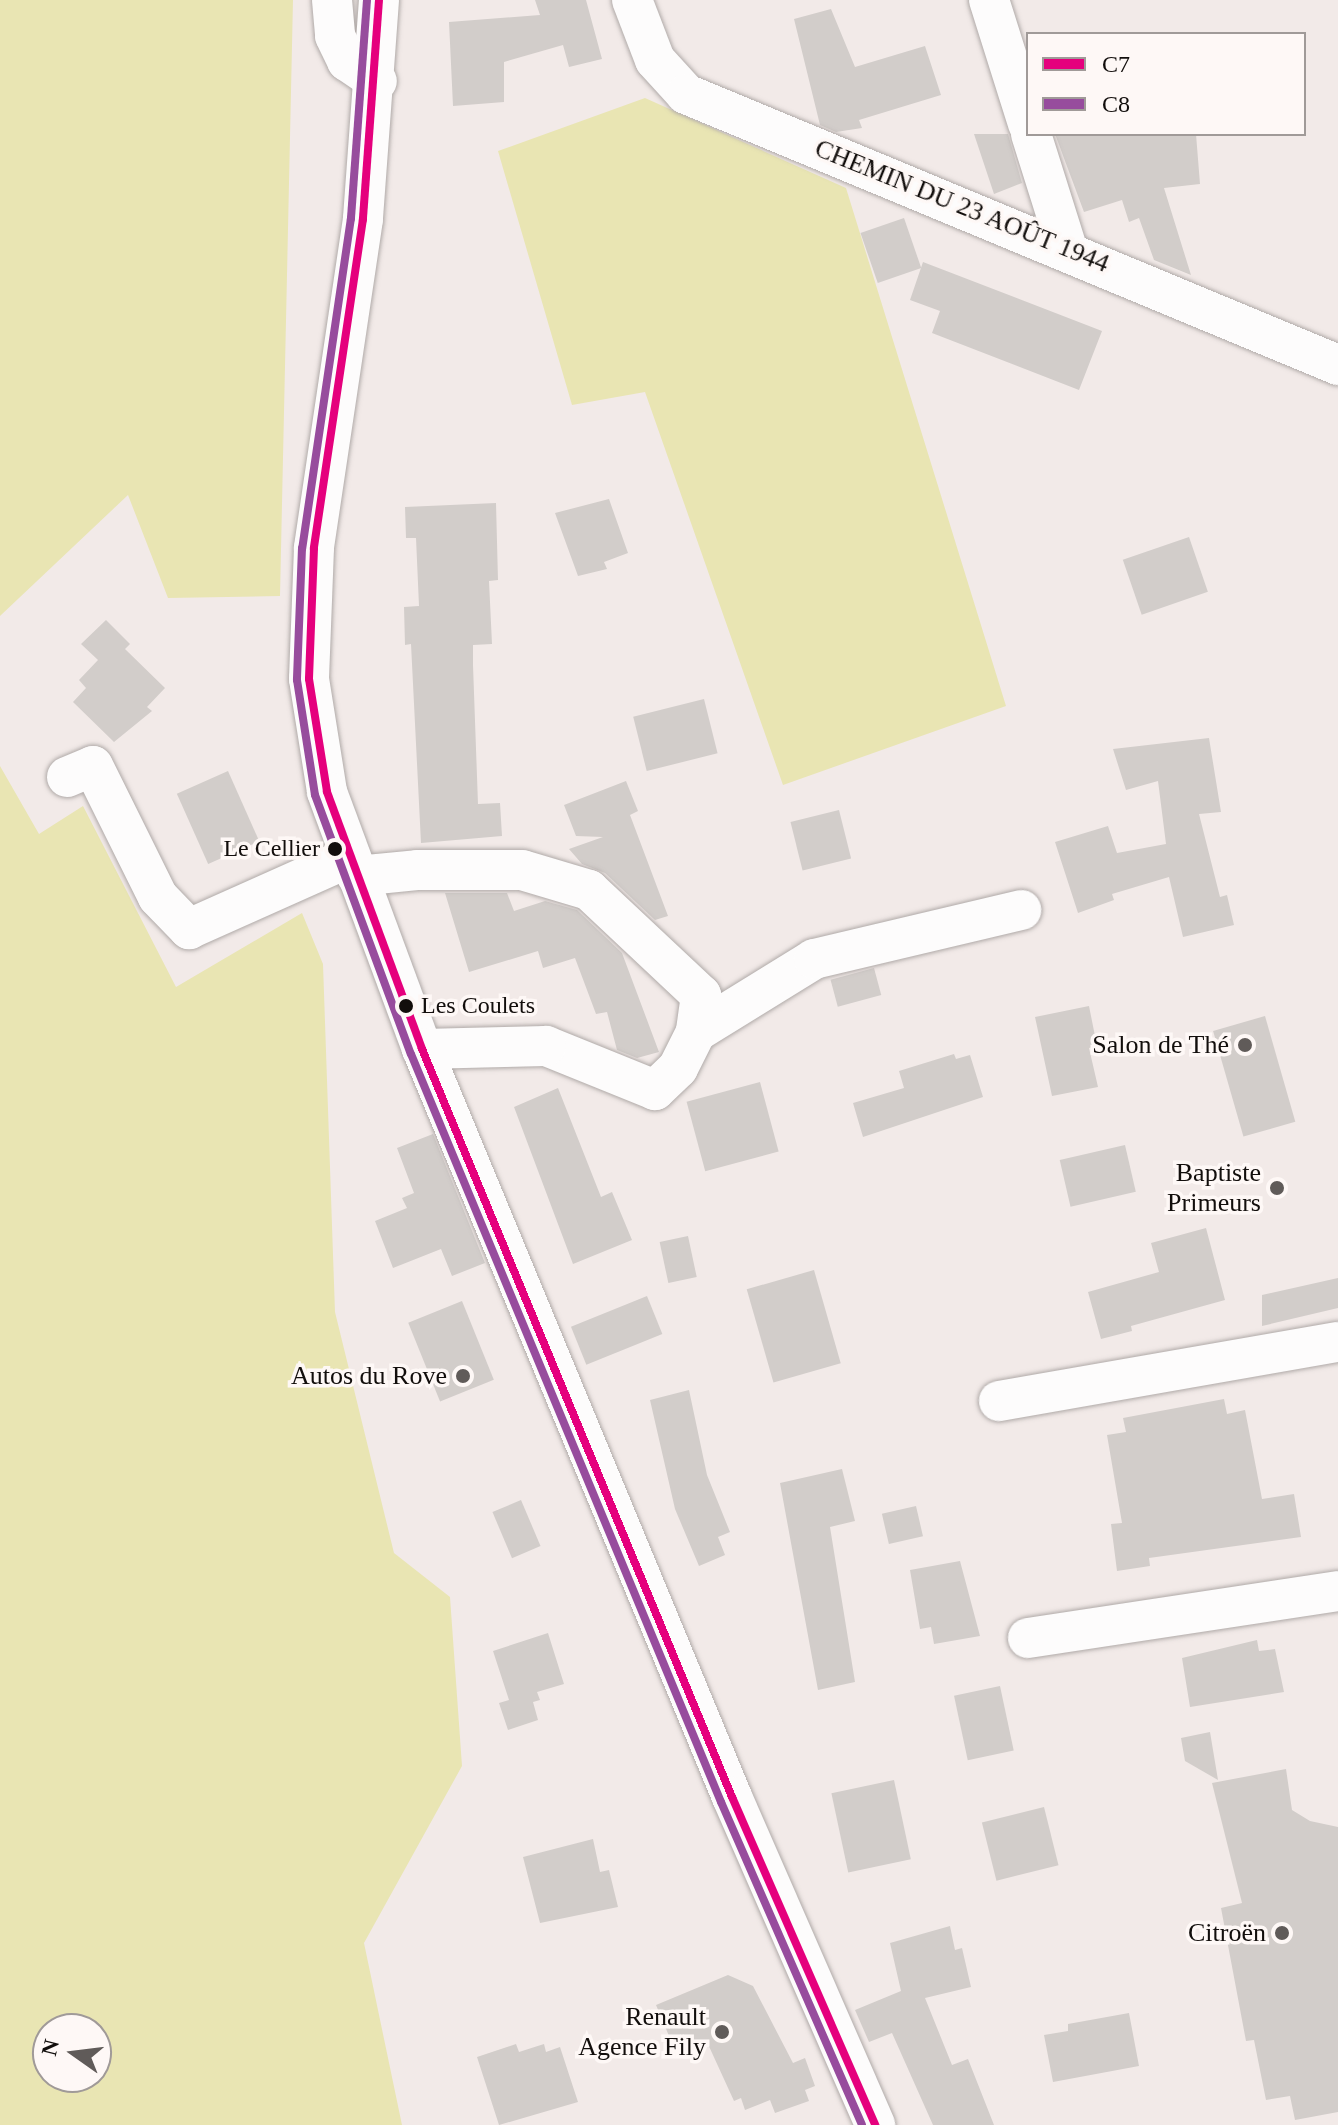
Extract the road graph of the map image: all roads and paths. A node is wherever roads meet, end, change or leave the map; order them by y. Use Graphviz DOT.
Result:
graph roads {
  1 [pos="332,0"];
  2 [pos="379,0"];
  3 [pos="632,0"];
  4 [pos="989,0"];
  5 [pos="377,81"];
  6 [pos="1026,118"];
  7 [pos="1032,136"];
  8 [pos="1067,248"];
  9 [pos="1338,365"];
  10 [pos="67,777"];
  11 [pos="354,866"];
  12 [pos="1021,910"];
  13 [pos="696,1032"];
  14 [pos="422,1049"];
  15 [pos="1338,1342"];
  16 [pos="999,1401"];
  17 [pos="1338,1591"];
  18 [pos="1028,1638"];
  19 [pos="875,2125"];
  1 -- 5 [label="street"];
  2 -- 5 [label="street"];
  3 -- 8 [label="street, CHEMIN DU 23 AOÛT 1944"];
  4 -- 6 [label="street"];
  5 -- 11 [label="street"];
  7 -- 8 [label="street"];
  8 -- 9 [label="street, CHEMIN DU 23 AOÛT 1944"];
  10 -- 11 [label="street"];
  11 -- 13 [label="street"];
  11 -- 14 [label="street"];
  12 -- 13 [label="street"];
  13 -- 14 [label="street"];
  14 -- 19 [label="street"];
  15 -- 16 [label="street"];
  17 -- 18 [label="street"];
}
